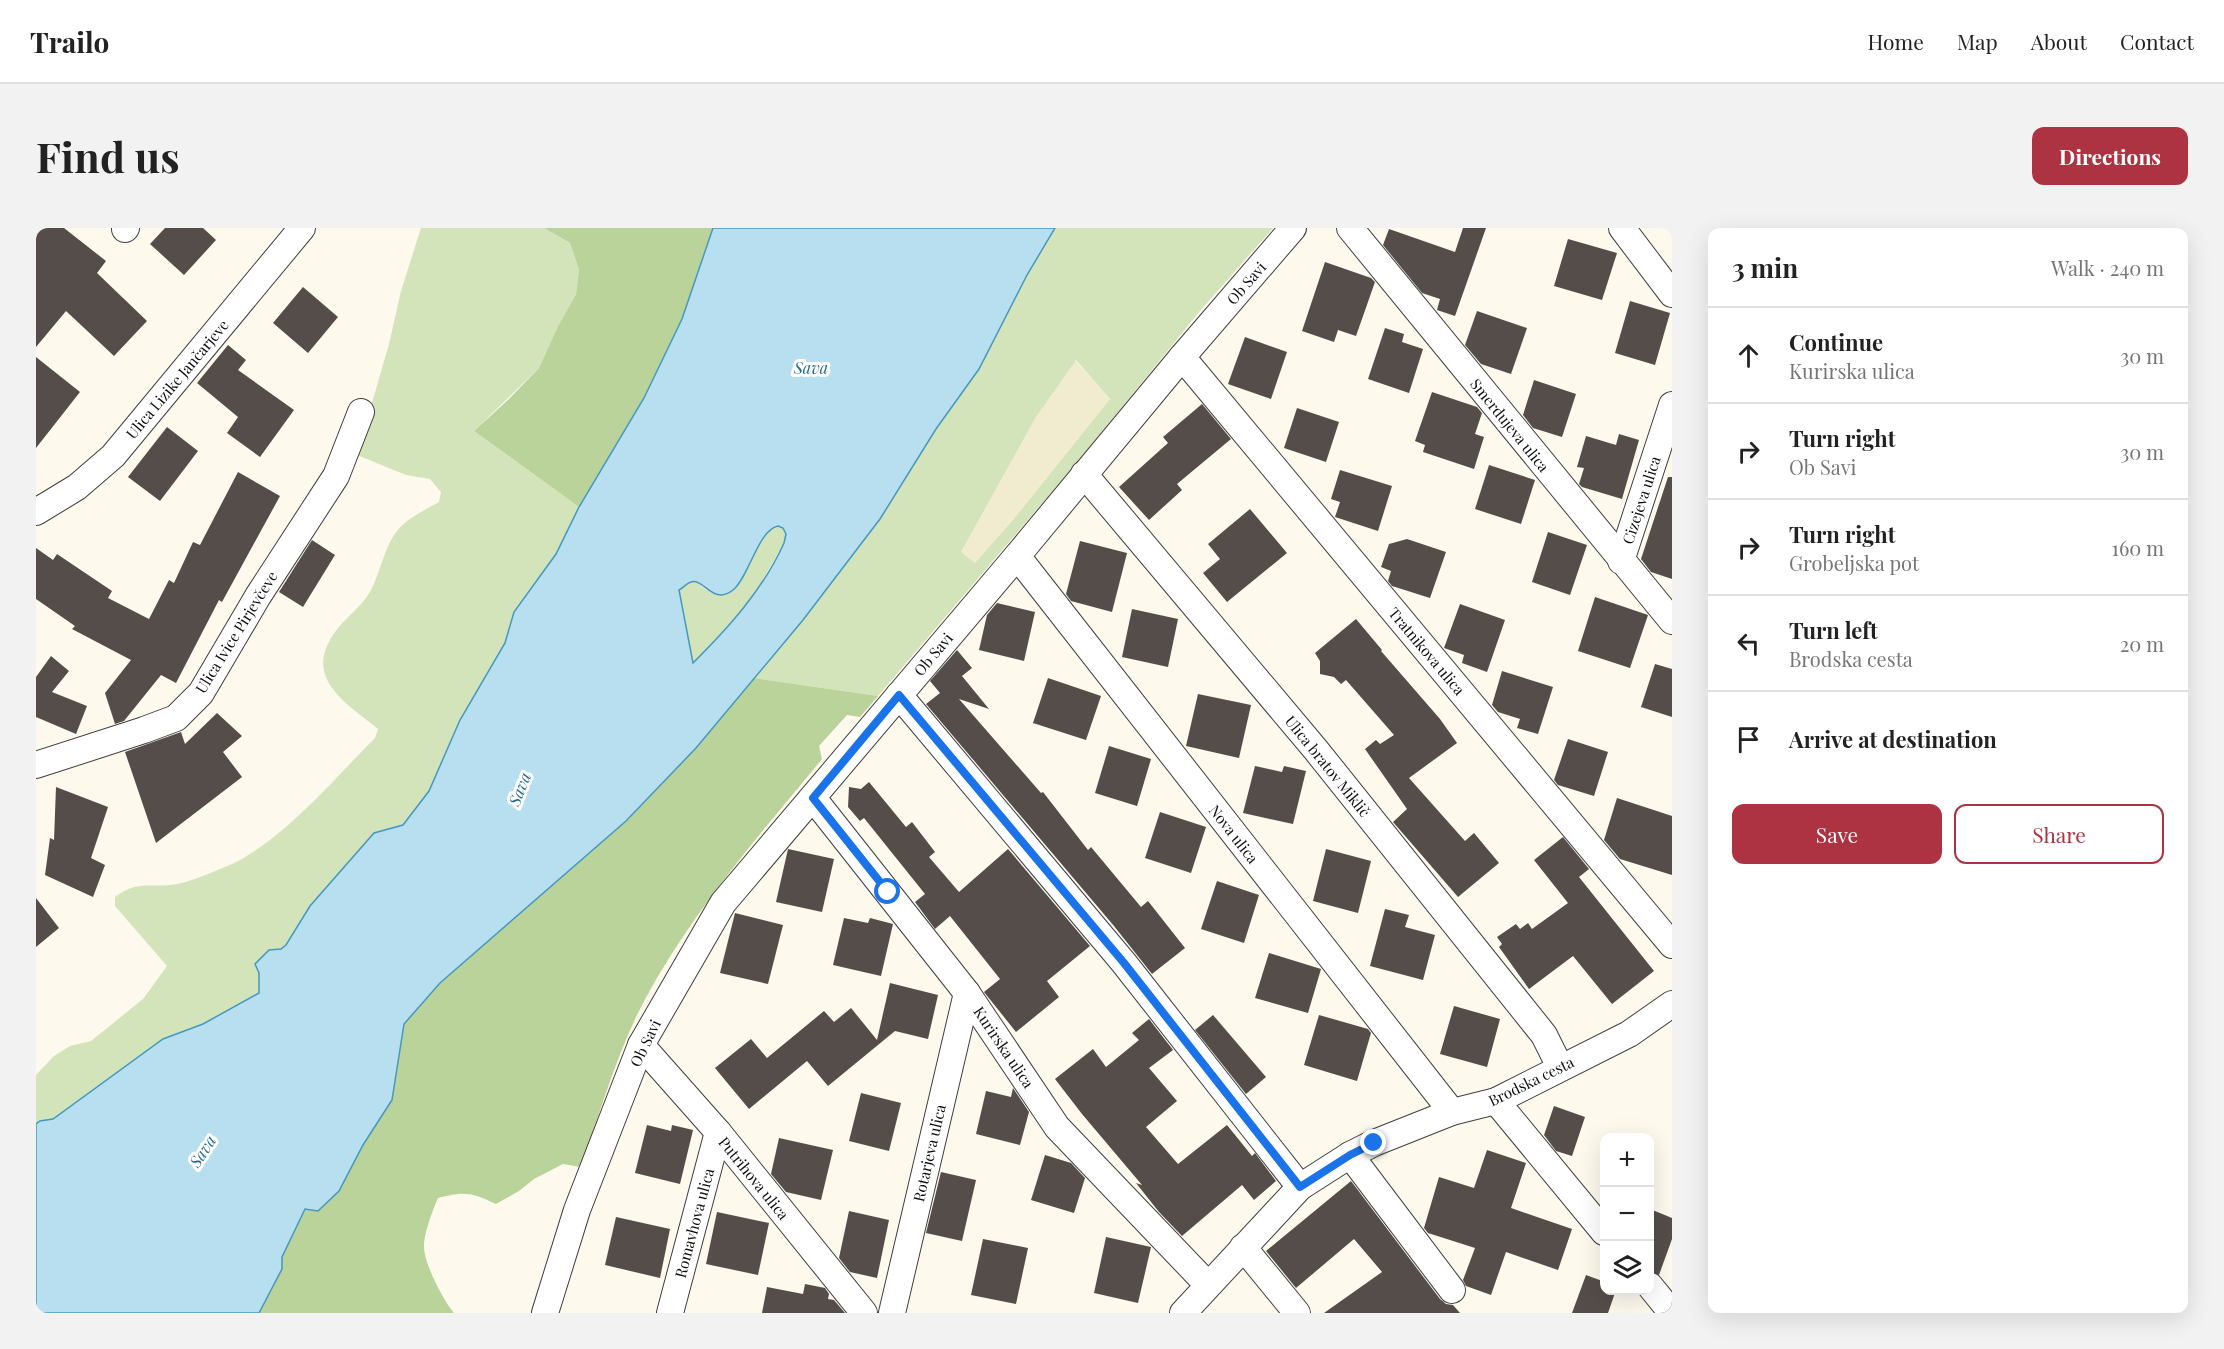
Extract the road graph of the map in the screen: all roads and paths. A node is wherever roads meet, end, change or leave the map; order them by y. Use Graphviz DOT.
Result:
graph roads {
  1 [pos="302,228"];
  2 [pos="1293,228"];
  3 [pos="1350,228"];
  4 [pos="1622,228"];
  5 [pos="1672,294"];
  6 [pos="1182,357"];
  7 [pos="1672,405"];
  8 [pos="361,412"];
  9 [pos="1084,474"];
  10 [pos="36,512"];
  11 [pos="1017,556"];
  12 [pos="1621,561"];
  13 [pos="1672,621"];
  14 [pos="899,695"];
  15 [pos="36,771"];
  16 [pos="813,798"];
  17 [pos="1672,945"];
  18 [pos="966,993"];
  19 [pos="1672,1004"];
  20 [pos="641,1045"];
  21 [pos="1560,1067"];
  22 [pos="1496,1101"];
  23 [pos="1452,1112"];
  24 [pos="718,1132"];
  25 [pos="1350,1155"];
  26 [pos="1300,1187"];
  27 [pos="1600,1226"];
  28 [pos="1243,1246"];
  29 [pos="1208,1285"];
  30 [pos="1452,1290"];
  31 [pos="1654,1291"];
  32 [pos="854,1307"];
  33 [pos="545,1313"];
  34 [pos="670,1313"];
  35 [pos="892,1313"];
  36 [pos="1183,1313"];
  37 [pos="1297,1313"];
  38 [pos="1672,1313"];
  1 -- 10 [label="street, Ulica Lizike Jančarjeve"];
  2 -- 6 [label="street, Ob Savi"];
  3 -- 12 [label="street, Smerdujeva ulica"];
  4 -- 5 [label="street"];
  6 -- 9 [label="street, Ob Savi"];
  6 -- 17 [label="street, Tratnikova ulica"];
  7 -- 12 [label="street, Cizejeva ulica"];
  8 -- 15 [label="street, Ulica Ivice Pirjevčeve"];
  9 -- 11 [label="street, Ob Savi"];
  9 -- 21 [label="street, Ulica bratov Miklič"];
  11 -- 14 [label="street, Ob Savi"];
  11 -- 23 [label="street, Nova ulica"];
  12 -- 13 [label="street, Smerdujeva ulica"];
  14 -- 16 [label="street, Ob Savi"];
  14 -- 26 [label="street"];
  16 -- 18 [label="street, Kurirska ulica"];
  16 -- 20 [label="street, Ob Savi"];
  18 -- 29 [label="street, Kurirska ulica"];
  18 -- 35 [label="street, Rotarjeva ulica"];
  19 -- 21 [label="street, Brodska cesta"];
  20 -- 24 [label="street, Putrihova ulica"];
  20 -- 33 [label="street, Ob Savi"];
  21 -- 22 [label="street, Brodska cesta"];
  22 -- 23 [label="street, Brodska cesta"];
  22 -- 27 [label="street"];
  23 -- 25 [label="street, Brodska cesta"];
  24 -- 32 [label="street, Putrihova ulica"];
  24 -- 34 [label="street, Romavhova ulica"];
  25 -- 26 [label="street, Brodska cesta"];
  25 -- 30 [label="street"];
  26 -- 28 [label="street, Brodska cesta"];
  28 -- 29 [label="street, Brodska cesta"];
  28 -- 37 [label="street"];
  29 -- 36 [label="street, Brodska cesta"];
  31 -- 38 [label="street"];
}
